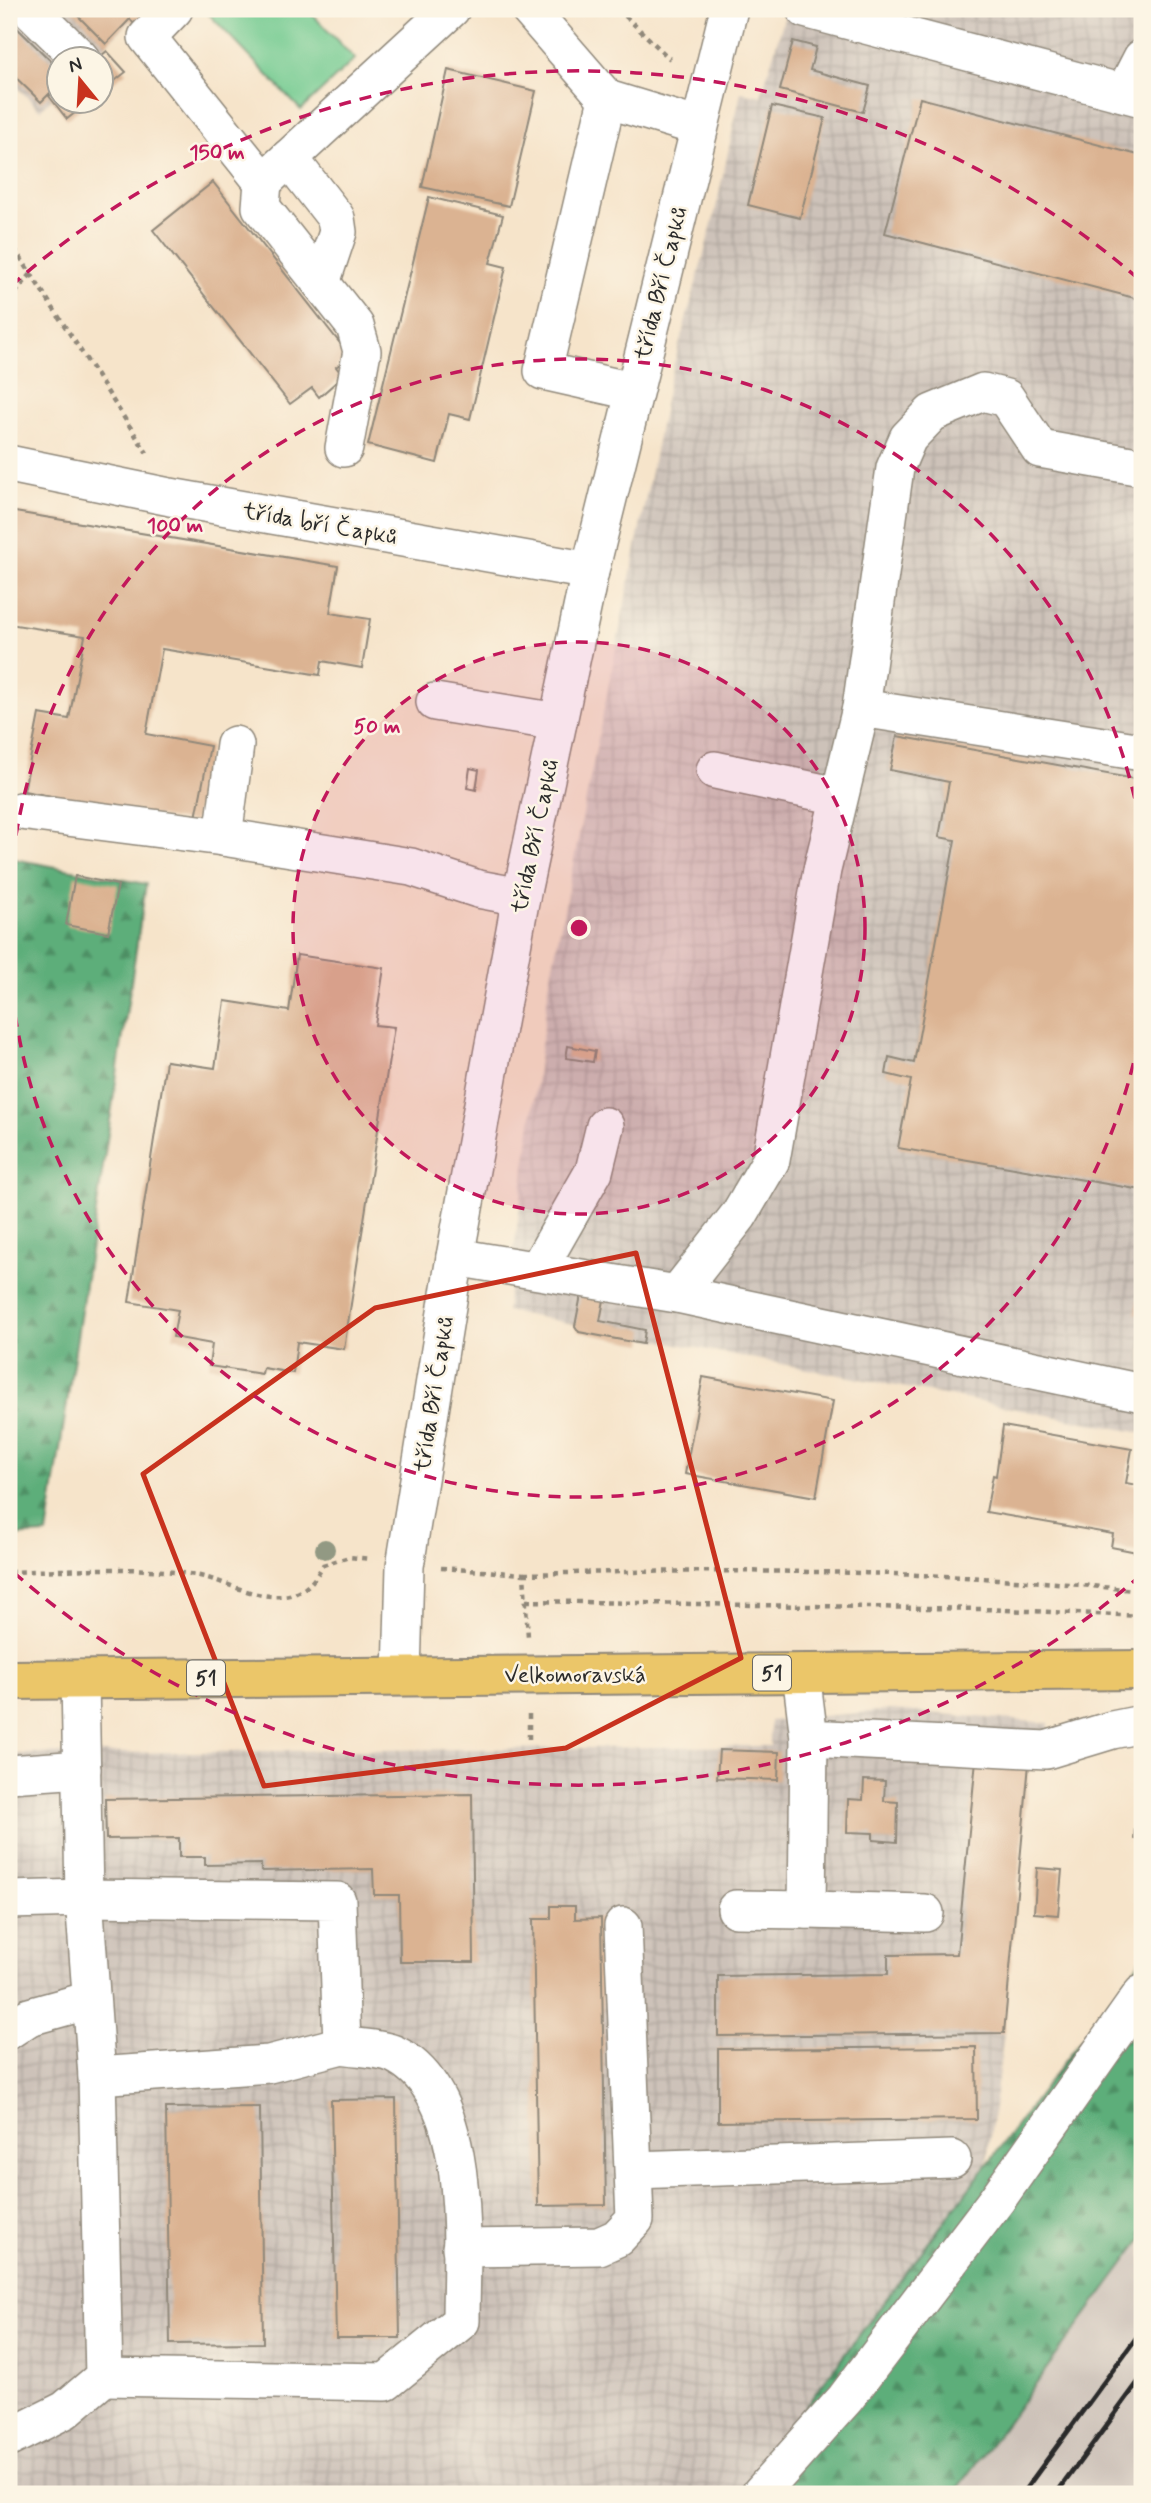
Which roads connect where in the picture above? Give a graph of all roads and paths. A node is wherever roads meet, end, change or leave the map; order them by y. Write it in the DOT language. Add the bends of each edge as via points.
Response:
graph roads {
  1 [pos="30,9"];
  2 [pos="174,9"];
  3 [pos="451,9"];
  4 [pos="529,9"];
  5 [pos="618,9"];
  6 [pos="805,9"];
  7 [pos="721,11"];
  8 [pos="897,20"];
  9 [pos="68,46"];
  10 [pos="1142,58"];
  11 [pos="670,59"];
  12 [pos="1133,95"];
  13 [pos="607,99"];
  14 [pos="699,127"];
  15 [pos="276,170"];
  16 [pos="9,240"];
  17 [pos="31,274"];
  18 [pos="321,283"];
  19 [pos="9,301"];
  20 [pos="632,391"];
  21 [pos="344,448"];
  22 [pos="9,464"];
  23 [pos="1142,467"];
  24 [pos="170,497"];
  25 [pos="590,571"];
  26 [pos="435,702"];
  27 [pos="861,708"];
  28 [pos="558,722"];
  29 [pos="235,745"];
  30 [pos="1142,752"];
  31 [pos="715,770"];
  32 [pos="838,796"];
  33 [pos="20,811"];
  34 [pos="223,837"];
  35 [pos="521,897"];
  36 [pos="605,1126"];
  37 [pos="455,1257"];
  38 [pos="538,1269"];
  39 [pos="677,1294"];
  40 [pos="1142,1393"];
  41 [pos="405,1566"];
  42 [pos="9,1572"];
  43 [pos="524,1574"];
  44 [pos="1142,1591"];
  45 [pos="1142,1616"];
  46 [pos="1142,1670"];
  47 [pos="801,1673"];
  48 [pos="402,1675"];
  49 [pos="80,1679"];
  50 [pos="9,1680"];
  51 [pos="1142,1724"];
  52 [pos="809,1738"];
  53 [pos="82,1769"];
  54 [pos="9,1774"];
  55 [pos="84,1898"];
  56 [pos="9,1900"];
  57 [pos="736,1909"];
  58 [pos="807,1910"];
  59 [pos="925,1913"];
  60 [pos="623,1926"];
  61 [pos="1142,1994"];
  62 [pos="90,2000"];
  63 [pos="9,2029"];
  64 [pos="342,2045"];
  65 [pos="96,2076"];
  66 [pos="952,2159"];
  67 [pos="634,2170"];
  68 [pos="461,2248"];
  69 [pos="104,2377"];
  70 [pos="9,2438"];
  71 [pos="760,2494"];
  1 -- 9 [label="street"];
  2 -- 15 [label="street" via="147,37"];
  3 -- 15 [label="street"];
  4 -- 13 [label="street"];
  5 -- 11 [label="path"];
  6 -- 8 [label="street"];
  7 -- 14 [label="street, třída Bří Čapků"];
  8 -- 12 [label="street"];
  10 -- 12 [label="street"];
  13 -- 14 [label="street"];
  13 -- 20 [label="street" via="543,371"];
  14 -- 20 [label="street, třída Bří Čapků"];
  15 -- 18 [label="street" via="261,207"];
  15 -- 18 [label="street" via="336,218 338,232"];
  16 -- 17 [label="path"];
  17 -- 19 [label="path"];
  17 -- 24 [label="path" via="144,446"];
  18 -- 21 [label="street" via="355,326 362,351"];
  20 -- 25 [label="street, třída Bří Čapků"];
  22 -- 24 [label="street, třída bří Čapků"];
  23 -- 27 [label="street" via="1040,449 1006,398 983,392 932,413 908,438 895,468"];
  24 -- 25 [label="street, třída bří Čapků"];
  25 -- 28 [label="street, třída Bří Čapků"];
  26 -- 28 [label="street"];
  27 -- 30 [label="street"];
  27 -- 32 [label="street"];
  28 -- 35 [label="street, třída Bří Čapků"];
  29 -- 34 [label="street"];
  31 -- 32 [label="street"];
  32 -- 39 [label="street" via="771,1160 732,1224"];
  33 -- 34 [label="street"];
  34 -- 35 [label="street" via="411,867 478,889"];
  35 -- 37 [label="street, třída Bří Čapků"];
  36 -- 38 [label="street" via="594,1171"];
  37 -- 38 [label="street"];
  37 -- 41 [label="street, třída Bří Čapků"];
  38 -- 39 [label="street"];
  39 -- 40 [label="street"];
  41 -- 42 [label="path" via="349,1557 323,1565 313,1583 282,1596 263,1595 196,1575 82,1569"];
  41 -- 43 [label="path"];
  41 -- 48 [label="street, třída Bří Čapků"];
  43 -- 44 [label="path" via="724,1570 1049,1581"];
  43 -- 45 [label="path" via="526,1601"];
  46 -- 47 [label="main road, Velkomoravská / 51"];
  47 -- 48 [label="main road, Velkomoravská / 51"];
  47 -- 52 [label="street"];
  48 -- 49 [label="main road, Velkomoravská / 51"];
  49 -- 50 [label="main road, Velkomoravská / 51"];
  49 -- 53 [label="street"];
  51 -- 52 [label="street" via="1046,1750"];
  52 -- 58 [label="street"];
  53 -- 54 [label="street"];
  53 -- 55 [label="street"];
  55 -- 56 [label="street"];
  55 -- 62 [label="street"];
  55 -- 64 [label="street" via="337,1900"];
  57 -- 58 [label="street"];
  58 -- 59 [label="street"];
  60 -- 67 [label="street"];
  61 -- 71 [label="street" via="998,2198 853,2389"];
  62 -- 63 [label="street" via="29,2017"];
  62 -- 65 [label="street"];
  64 -- 65 [label="street" via="269,2064"];
  64 -- 68 [label="street" via="393,2053 412,2067 447,2116 456,2148"];
  65 -- 69 [label="street"];
  66 -- 67 [label="street"];
  67 -- 68 [label="street" via="635,2219 617,2238 599,2246"];
  68 -- 69 [label="street" via="461,2320 386,2382"];
  69 -- 70 [label="street" via="65,2410"];
}
